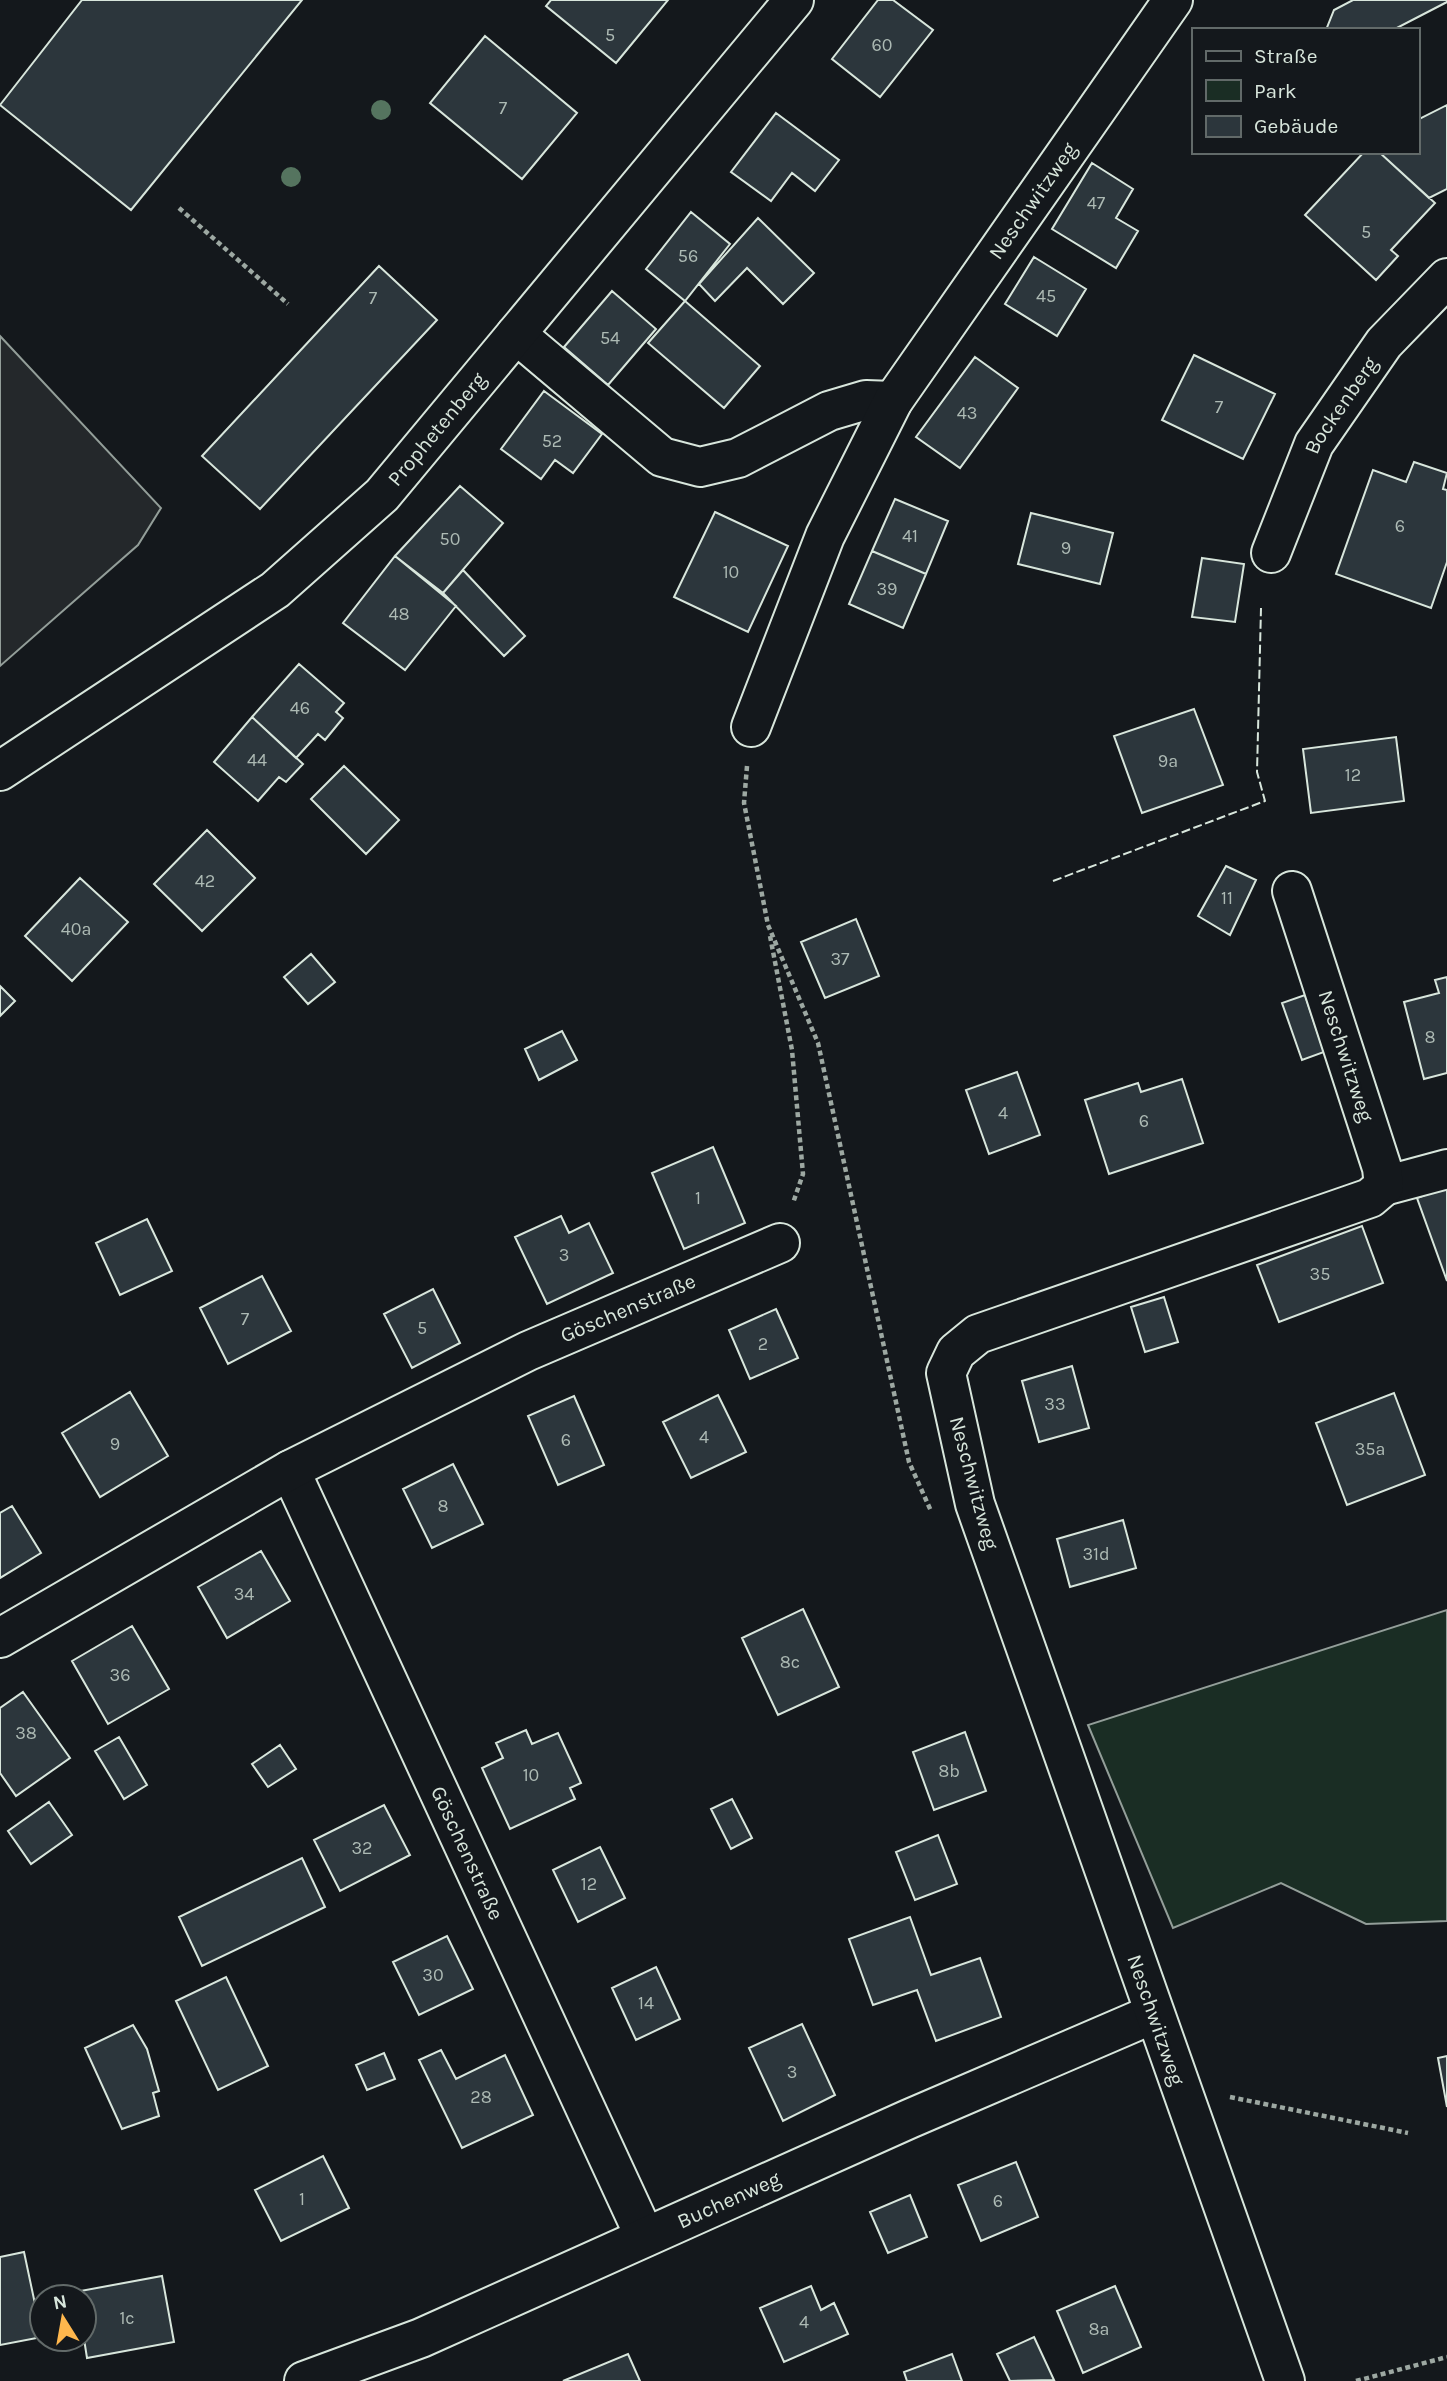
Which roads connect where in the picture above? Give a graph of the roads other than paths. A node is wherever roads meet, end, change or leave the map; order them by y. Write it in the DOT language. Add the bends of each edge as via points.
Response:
graph roads {
  1 [pos="794,0"];
  2 [pos="1173,0"];
  3 [pos="1447,278"];
  4 [pos="516,334"];
  5 [pos="892,401"];
  6 [pos="1271,553"];
  7 [pos="751,727"];
  8 [pos="0,771"];
  9 [pos="1292,891"];
  10 [pos="1447,1169"];
  11 [pos="1384,1186"];
  12 [pos="779,1243"];
  13 [pos="290,1470"];
  14 [pos="0,1638"];
  15 [pos="1153,2014"];
  16 [pos="645,2237"];
  17 [pos="304,2381"];
  18 [pos="1286,2381"];
  1 -- 4 [label="street, Prophetenberg"];
  2 -- 5 [label="street, Neschwitzweg"];
  3 -- 6 [label="street, Bockenberg" via="1384,343 1314,444"];
  4 -- 5 [label="street" via="662,457 700,467 738,458 829,411 866,400"];
  4 -- 8 [label="street, Prophetenberg" via="382,495 275,590"];
  5 -- 7 [label="street, Neschwitzweg" via="825,536"];
  9 -- 11 [label="street, Neschwitzweg"];
  10 -- 11 [label="street"];
  11 -- 15 [label="street, Neschwitzweg" via="1370,1198 978,1334 956,1352 946,1373 975,1504"];
  12 -- 13 [label="street, Göschenstraße" via="528,1350"];
  13 -- 14 [label="street, Göschenstraße"];
  13 -- 16 [label="street, Göschenstraße"];
  15 -- 16 [label="street, Buchenweg"];
  15 -- 18 [label="street, Neschwitzweg"];
  16 -- 17 [label="street, Buchenweg" via="421,2338"];
}
